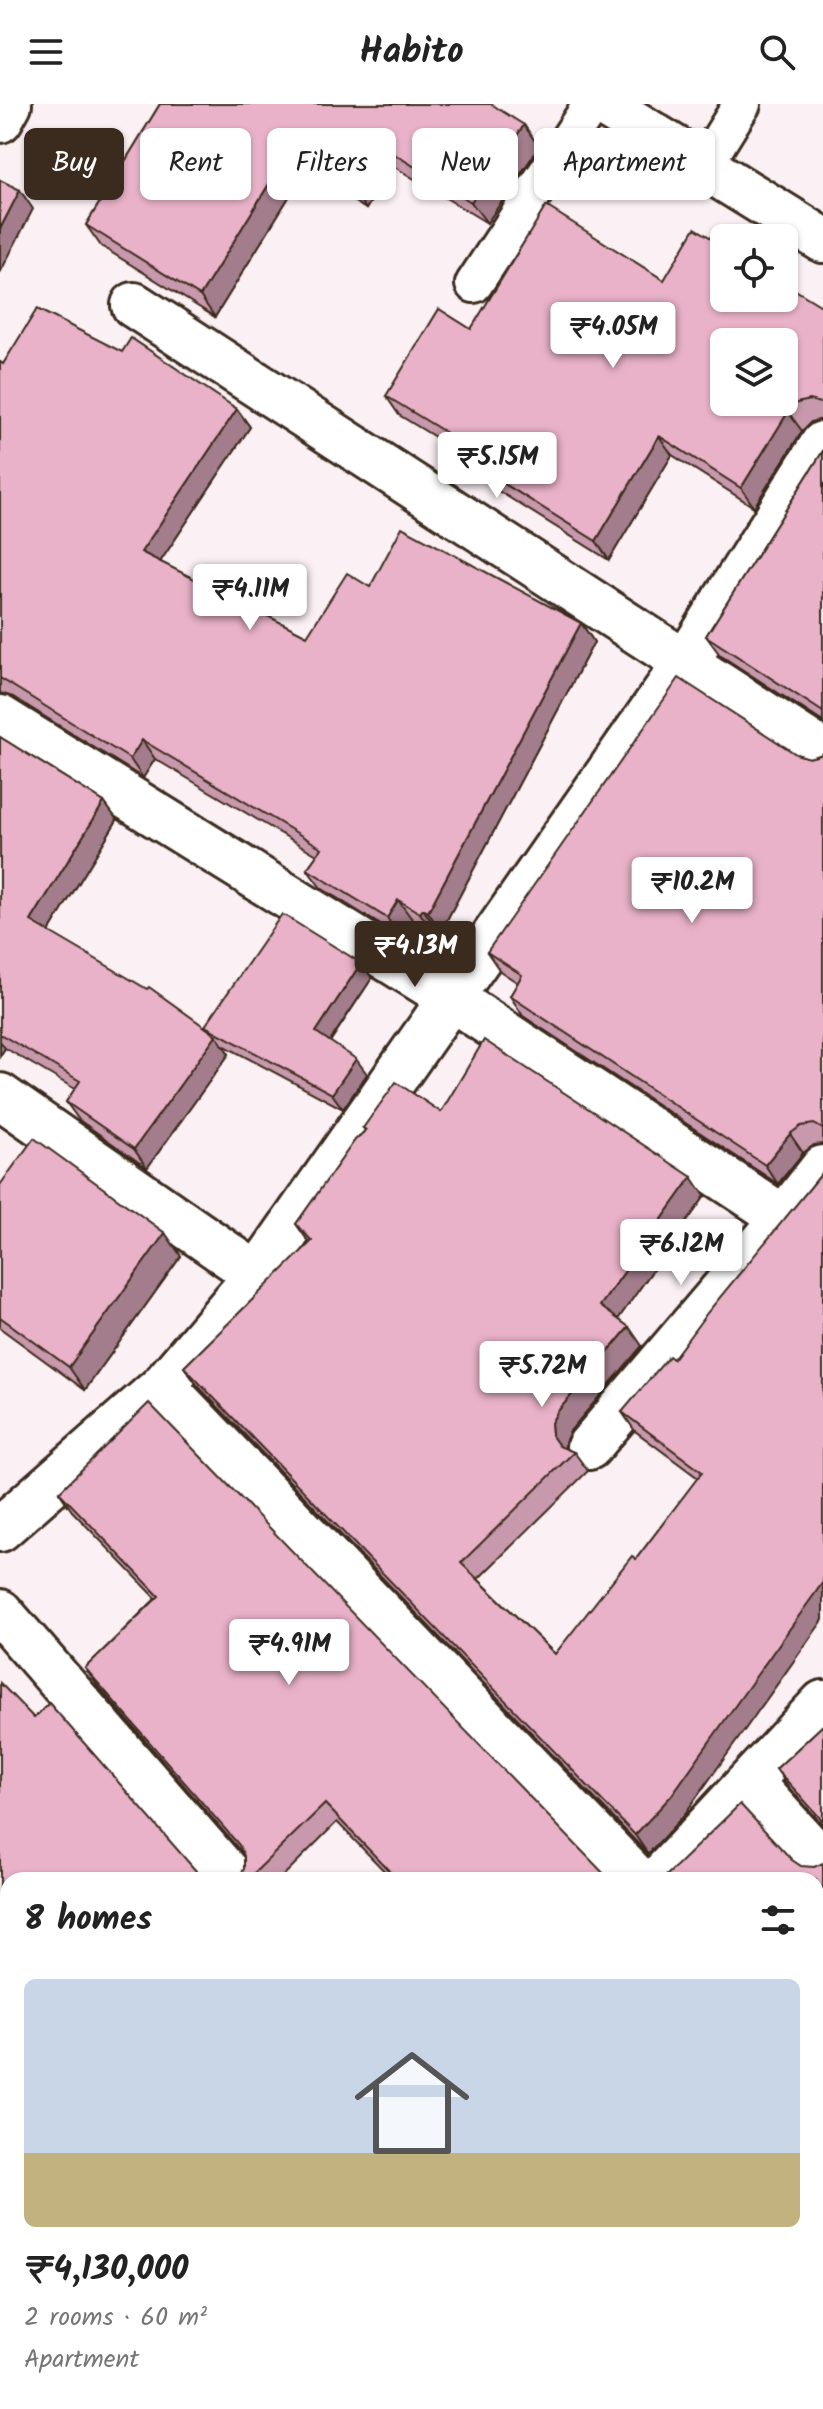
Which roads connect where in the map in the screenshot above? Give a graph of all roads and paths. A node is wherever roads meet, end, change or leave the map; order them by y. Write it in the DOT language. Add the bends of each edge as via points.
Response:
graph roads {
  1 [pos="9,104"];
  2 [pos="592,104"];
  3 [pos="603,104"];
  4 [pos="742,104"];
  5 [pos="0,120"];
  6 [pos="641,128"];
  7 [pos="715,148"];
  8 [pos="715,174"];
  9 [pos="823,240"];
  10 [pos="474,284"];
  11 [pos="134,305"];
  12 [pos="823,444"];
  13 [pos="686,662"];
  14 [pos="0,718"];
  15 [pos="823,752"];
  16 [pos="451,998"];
  17 [pos="0,1096"];
  18 [pos="823,1168"];
  19 [pos="784,1218"];
  20 [pos="257,1275"];
  21 [pos="163,1386"];
  22 [pos="589,1447"];
  23 [pos="0,1529"];
  24 [pos="0,1612"];
  25 [pos="823,1703"];
  26 [pos="750,1782"];
  27 [pos="823,1862"];
  28 [pos="226,1872"];
  29 [pos="630,1872"];
  30 [pos="666,1872"];
  1 -- 5 [label="street"];
  2 -- 10 [label="lane"];
  3 -- 6 [label="street"];
  4 -- 7 [label="lane"];
  8 -- 9 [label="street"];
  11 -- 13 [label="street"];
  12 -- 13 [label="street"];
  13 -- 15 [label="street"];
  13 -- 16 [label="street"];
  14 -- 16 [label="street"];
  16 -- 19 [label="street"];
  16 -- 20 [label="street"];
  17 -- 20 [label="street"];
  18 -- 19 [label="street"];
  19 -- 22 [label="street"];
  20 -- 21 [label="street"];
  21 -- 23 [label="street"];
  21 -- 29 [label="street"];
  24 -- 28 [label="street"];
  25 -- 26 [label="street"];
  26 -- 27 [label="street"];
  26 -- 30 [label="street"];
}
